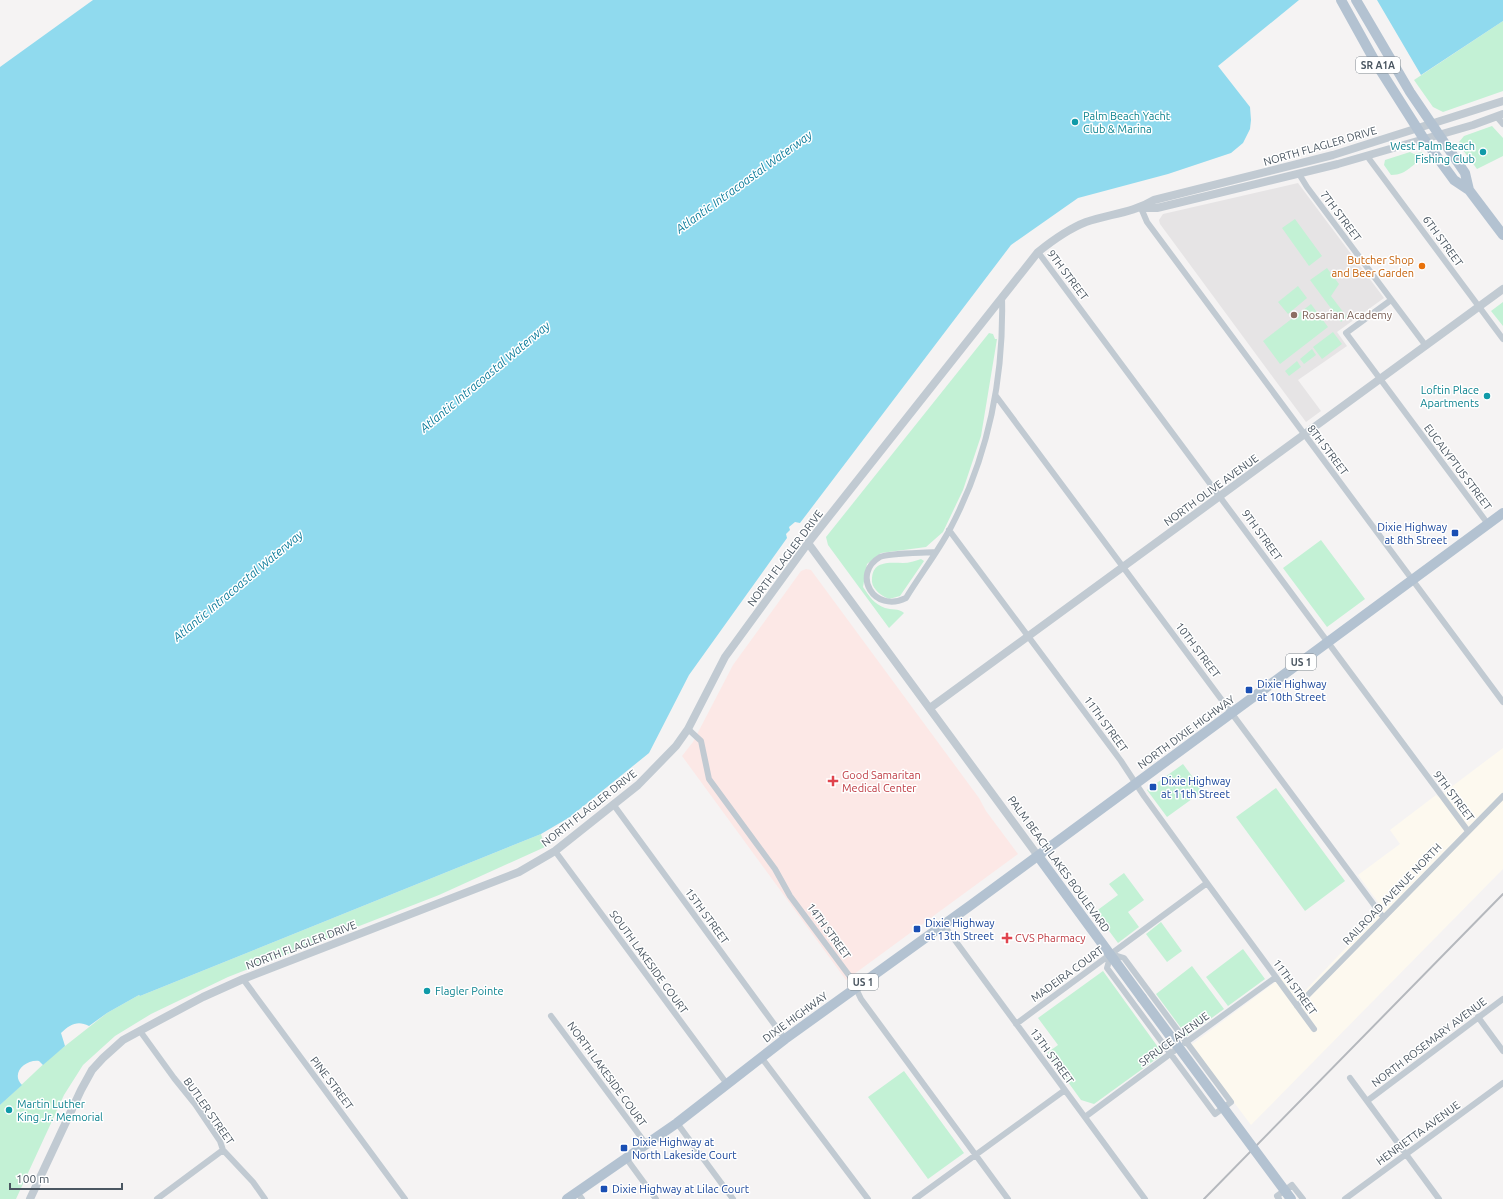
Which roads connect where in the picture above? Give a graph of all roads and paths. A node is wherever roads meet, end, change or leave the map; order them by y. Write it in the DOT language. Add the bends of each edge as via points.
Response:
graph roads {
  1 [pos="1341,0"];
  2 [pos="1356,0"];
  3 [pos="1503,101"];
  4 [pos="1500,116"];
  5 [pos="1503,124"];
  6 [pos="1431,125"];
  7 [pos="1418,129"];
  8 [pos="1438,135"];
  9 [pos="1424,139"];
  10 [pos="1367,156"];
  11 [pos="1299,174"];
  12 [pos="1469,190"];
  13 [pos="1142,208"];
  14 [pos="1503,235"];
  15 [pos="1038,252"];
  16 [pos="1503,289"];
  17 [pos="1002,297"];
  18 [pos="1391,300"];
  19 [pos="1479,307"];
  20 [pos="1503,339"];
  21 [pos="1426,346"];
  22 [pos="1381,379"];
  23 [pos="996,396"];
  24 [pos="1305,435"];
  25 [pos="1221,496"];
  26 [pos="1503,514"];
  27 [pos="1488,524"];
  28 [pos="949,530"];
  29 [pos="808,543"];
  30 [pos="935,552"];
  31 [pos="1123,567"];
  32 [pos="1412,580"];
  33 [pos="1029,636"];
  34 [pos="1327,642"];
  35 [pos="1503,702"];
  36 [pos="930,708"];
  37 [pos="1232,712"];
  38 [pos="688,728"];
  39 [pos="1136,783"];
  40 [pos="1503,796"];
  41 [pos="613,804"];
  42 [pos="1468,831"];
  43 [pos="555,851"];
  44 [pos="1038,856"];
  45 [pos="1207,884"];
  46 [pos="1383,917"];
  47 [pos="943,924"];
  48 [pos="1111,954"];
  49 [pos="1276,977"];
  50 [pos="243,979"];
  51 [pos="856,987"];
  52 [pos="1503,999"];
  53 [pos="1297,1006"];
  54 [pos="551,1016"];
  55 [pos="1478,1017"];
  56 [pos="1016,1024"];
  57 [pos="1314,1029"];
  58 [pos="140,1031"];
  59 [pos="785,1039"];
  60 [pos="1187,1042"];
  61 [pos="1503,1051"];
  62 [pos="1171,1054"];
  63 [pos="761,1057"];
  64 [pos="1350,1078"];
  65 [pos="1503,1083"];
  66 [pos="727,1084"];
  67 [pos="1065,1090"];
  68 [pos="1366,1101"];
  69 [pos="1085,1117"];
  70 [pos="677,1123"];
  71 [pos="646,1144"];
  72 [pos="223,1150"];
  73 [pos="1406,1154"];
  74 [pos="976,1155"];
  75 [pos="626,1158"];
  76 [pos="579,1196"];
  77 [pos="30,1199"];
  78 [pos="157,1199"];
  79 [pos="265,1199"];
  80 [pos="405,1199"];
  81 [pos="567,1199"];
  82 [pos="656,1199"];
  83 [pos="733,1199"];
  84 [pos="868,1199"];
  85 [pos="915,1199"];
  86 [pos="1008,1199"];
  87 [pos="1145,1199"];
  88 [pos="1279,1199"];
  89 [pos="1290,1199"];
  90 [pos="1302,1199"];
  91 [pos="1345,1199"];
  92 [pos="1439,1199"];
  1 -- 7 [label="main road, SR A1A" via="1377,65"];
  2 -- 6 [label="main road, SR A1A"];
  3 -- 6 [label="street, NORTH FLAGLER DRIVE"];
  4 -- 5 [label="street"];
  4 -- 8 [label="street, NORTH FLAGLER DRIVE"];
  6 -- 7 [label="street, NORTH FLAGLER DRIVE"];
  6 -- 8 [label="main road, SR A1A"];
  7 -- 9 [label="main road, SR A1A"];
  7 -- 13 [label="street, NORTH FLAGLER DRIVE" via="1333,155 1154,200"];
  8 -- 9 [label="street, NORTH FLAGLER DRIVE"];
  8 -- 12 [label="main road, SR A1A" via="1465,173"];
  9 -- 10 [label="street, NORTH FLAGLER DRIVE"];
  9 -- 12 [label="main road, SR A1A" via="1454,180"];
  10 -- 11 [label="street, NORTH FLAGLER DRIVE"];
  10 -- 19 [label="street, 6TH STREET"];
  11 -- 13 [label="street, NORTH FLAGLER DRIVE" via="1157,208"];
  11 -- 18 [label="street, 7TH STREET"];
  12 -- 14 [label="main road, SR A1A"];
  13 -- 15 [label="street, NORTH FLAGLER DRIVE" via="1080,225 1062,234"];
  13 -- 24 [label="street, 8TH STREET" via="1147,222"];
  15 -- 17 [label="street, NORTH FLAGLER DRIVE"];
  15 -- 25 [label="street, 9TH STREET"];
  16 -- 19 [label="street, NORTH OLIVE AVENUE"];
  17 -- 23 [label="street" via="1002,347"];
  17 -- 29 [label="street, NORTH FLAGLER DRIVE"];
  18 -- 21 [label="street, 7TH STREET"];
  18 -- 22 [label="street, EUCALYPTUS STREET" via="1346,333"];
  19 -- 20 [label="street, 6TH STREET"];
  19 -- 21 [label="street, NORTH OLIVE AVENUE"];
  21 -- 22 [label="street, NORTH OLIVE AVENUE"];
  22 -- 24 [label="street, NORTH OLIVE AVENUE"];
  22 -- 27 [label="street, EUCALYPTUS STREET"];
  23 -- 28 [label="street" via="976,470"];
  23 -- 31 [label="street, 10TH STREET"];
  24 -- 25 [label="street, NORTH OLIVE AVENUE"];
  24 -- 32 [label="street, 8TH STREET"];
  25 -- 31 [label="street, NORTH OLIVE AVENUE"];
  25 -- 34 [label="street, 9TH STREET"];
  26 -- 27 [label="main road, NORTH DIXIE HIGHWAY / US 1"];
  27 -- 32 [label="main road, NORTH DIXIE HIGHWAY / US 1"];
  28 -- 30 [label="street"];
  28 -- 33 [label="street, 11TH STREET"];
  29 -- 36 [label="street, PALM BEACH LAKES BOULEVARD"];
  29 -- 38 [label="street, NORTH FLAGLER DRIVE" via="725,657"];
  30 -- 30 [label="street" via="881,556 873,563 868,573 870,590 877,598 886,602 906,598"];
  31 -- 33 [label="street, NORTH OLIVE AVENUE"];
  31 -- 37 [label="street, 10TH STREET"];
  32 -- 34 [label="main road, NORTH DIXIE HIGHWAY / US 1"];
  32 -- 35 [label="street, 8TH STREET"];
  33 -- 36 [label="street, NORTH OLIVE AVENUE"];
  33 -- 39 [label="street, 11TH STREET"];
  34 -- 37 [label="main road, NORTH DIXIE HIGHWAY / US 1"];
  34 -- 42 [label="street, 9TH STREET"];
  36 -- 44 [label="street, PALM BEACH LAKES BOULEVARD"];
  37 -- 39 [label="main road, NORTH DIXIE HIGHWAY / US 1"];
  37 -- 46 [label="street, 10TH STREET"];
  38 -- 41 [label="street, NORTH FLAGLER DRIVE" via="657,767"];
  38 -- 51 [label="street, 14TH STREET" via="702,741 709,779"];
  39 -- 44 [label="main road, NORTH DIXIE HIGHWAY / US 1"];
  39 -- 45 [label="street, 11TH STREET"];
  40 -- 42 [label="street, RAILROAD AVENUE NORTH"];
  41 -- 43 [label="street, NORTH FLAGLER DRIVE"];
  41 -- 59 [label="street, 15TH STREET"];
  42 -- 46 [label="street, RAILROAD AVENUE NORTH"];
  43 -- 50 [label="street, NORTH FLAGLER DRIVE" via="519,872"];
  43 -- 66 [label="street, SOUTH LAKESIDE COURT"];
  44 -- 47 [label="main road, DIXIE HIGHWAY / US 1"];
  44 -- 48 [label="main road, PALM BEACH LAKES BOULEVARD"];
  45 -- 48 [label="street, MADEIRA COURT"];
  45 -- 49 [label="street, 11TH STREET"];
  46 -- 53 [label="street, RAILROAD AVENUE NORTH"];
  47 -- 51 [label="main road, DIXIE HIGHWAY / US 1"];
  47 -- 56 [label="street, 13TH STREET"];
  48 -- 56 [label="street, MADEIRA COURT"];
  48 -- 60 [label="street" via="1124,958"];
  48 -- 62 [label="street" via="1107,968"];
  48 -- 89 [label="main road, PALM BEACH LAKES BOULEVARD, bridge"];
  49 -- 53 [label="street, 11TH STREET"];
  49 -- 60 [label="street, SPRUCE AVENUE"];
  50 -- 58 [label="street, NORTH FLAGLER DRIVE"];
  50 -- 80 [label="street, PINE STREET"];
  51 -- 59 [label="main road, DIXIE HIGHWAY / US 1"];
  51 -- 74 [label="street, 14TH STREET" via="861,999"];
  52 -- 55 [label="street, NORTH ROSEMARY AVENUE"];
  53 -- 57 [label="street, 11TH STREET"];
  54 -- 71 [label="street, NORTH LAKESIDE COURT"];
  55 -- 61 [label="street"];
  55 -- 68 [label="street, NORTH ROSEMARY AVENUE"];
  56 -- 67 [label="street, 13TH STREET"];
  58 -- 72 [label="street, BUTLER STREET" via="195,1104 220,1141"];
  58 -- 77 [label="street, NORTH FLAGLER DRIVE" via="111,1050 92,1070"];
  59 -- 63 [label="main road, DIXIE HIGHWAY / US 1"];
  60 -- 62 [label="street, SPRUCE AVENUE"];
  60 -- 62 [label="street" via="1231,1102 1215,1114"];
  62 -- 69 [label="street, SPRUCE AVENUE"];
  63 -- 66 [label="main road, DIXIE HIGHWAY / US 1"];
  63 -- 84 [label="street"];
  64 -- 68 [label="street"];
  65 -- 73 [label="street, HENRIETTA AVENUE"];
  66 -- 70 [label="main road, DIXIE HIGHWAY / US 1"];
  67 -- 69 [label="street, 13TH STREET"];
  67 -- 74 [label="street"];
  68 -- 73 [label="street"];
  69 -- 87 [label="street, 13TH STREET"];
  70 -- 71 [label="main road, DIXIE HIGHWAY / US 1"];
  70 -- 83 [label="street"];
  71 -- 75 [label="main road, DIXIE HIGHWAY / US 1"];
  72 -- 78 [label="street"];
  72 -- 79 [label="street, BUTLER STREET"];
  73 -- 91 [label="street, HENRIETTA AVENUE"];
  73 -- 92 [label="street"];
  74 -- 85 [label="street"];
  74 -- 86 [label="street, 14TH STREET"];
  75 -- 76 [label="main road, DIXIE HIGHWAY / US 1"];
  75 -- 82 [label="street"];
  76 -- 81 [label="main road, DIXIE HIGHWAY / US 1"];
  88 -- 90 [label="street" via="1277,1196 1292,1185"];
}
